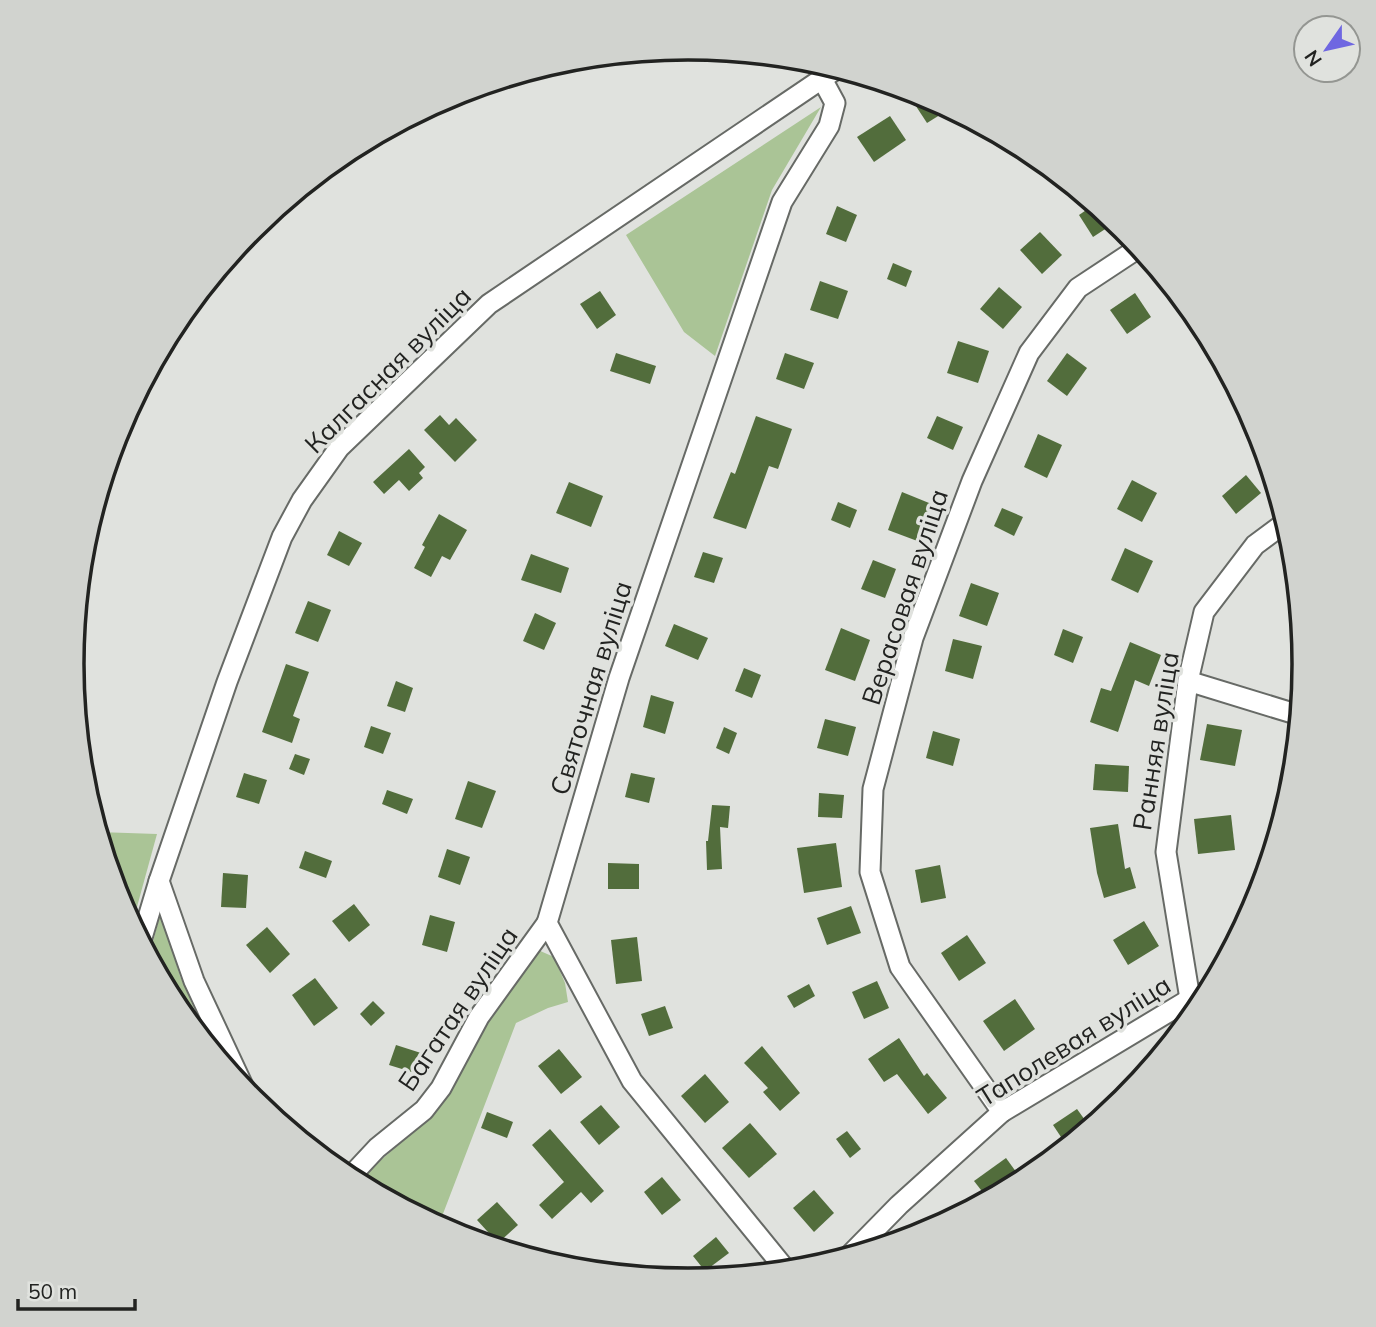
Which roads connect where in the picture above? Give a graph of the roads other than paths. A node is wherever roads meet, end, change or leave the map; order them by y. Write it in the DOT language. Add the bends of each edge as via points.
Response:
graph roads {
  1 [pos="827,76"];
  2 [pos="830,77"];
  3 [pos="1131,253"];
  4 [pos="1276,529"];
  5 [pos="1188,681"];
  6 [pos="1290,712"];
  7 [pos="159,881"];
  8 [pos="547,923"];
  9 [pos="145,928"];
  10 [pos="1197,988"];
  11 [pos="1188,1001"];
  12 [pos="229,1056"];
  13 [pos="1002,1112"];
  14 [pos="357,1169"];
  15 [pos="864,1241"];
  16 [pos="778,1260"];
  1 -- 7 [label="street, Калгасная вуліца" via="489,304 339,447 282,537"];
  2 -- 8 [label="street, Святочная вуліца" via="835,103 829,126 782,202 619,678"];
  3 -- 13 [label="street, Верасовая вуліца" via="1078,288 1029,353 972,481 913,638 873,789 870,872 900,968"];
  4 -- 5 [label="street, Ранняя вуліца" via="1255,545 1205,612"];
  5 -- 6 [label="street"];
  5 -- 10 [label="street, Ранняя вуліца" via="1166,852"];
  7 -- 9 [label="street, Калгасная вуліца"];
  7 -- 12 [label="street" via="194,981"];
  8 -- 14 [label="street, Багатая вуліца" via="479,1017 441,1088 424,1110"];
  8 -- 16 [label="street" via="632,1081"];
  11 -- 13 [label="street, Таполевая вуліца"];
  13 -- 15 [label="street, Таполевая вуліца"];
}
